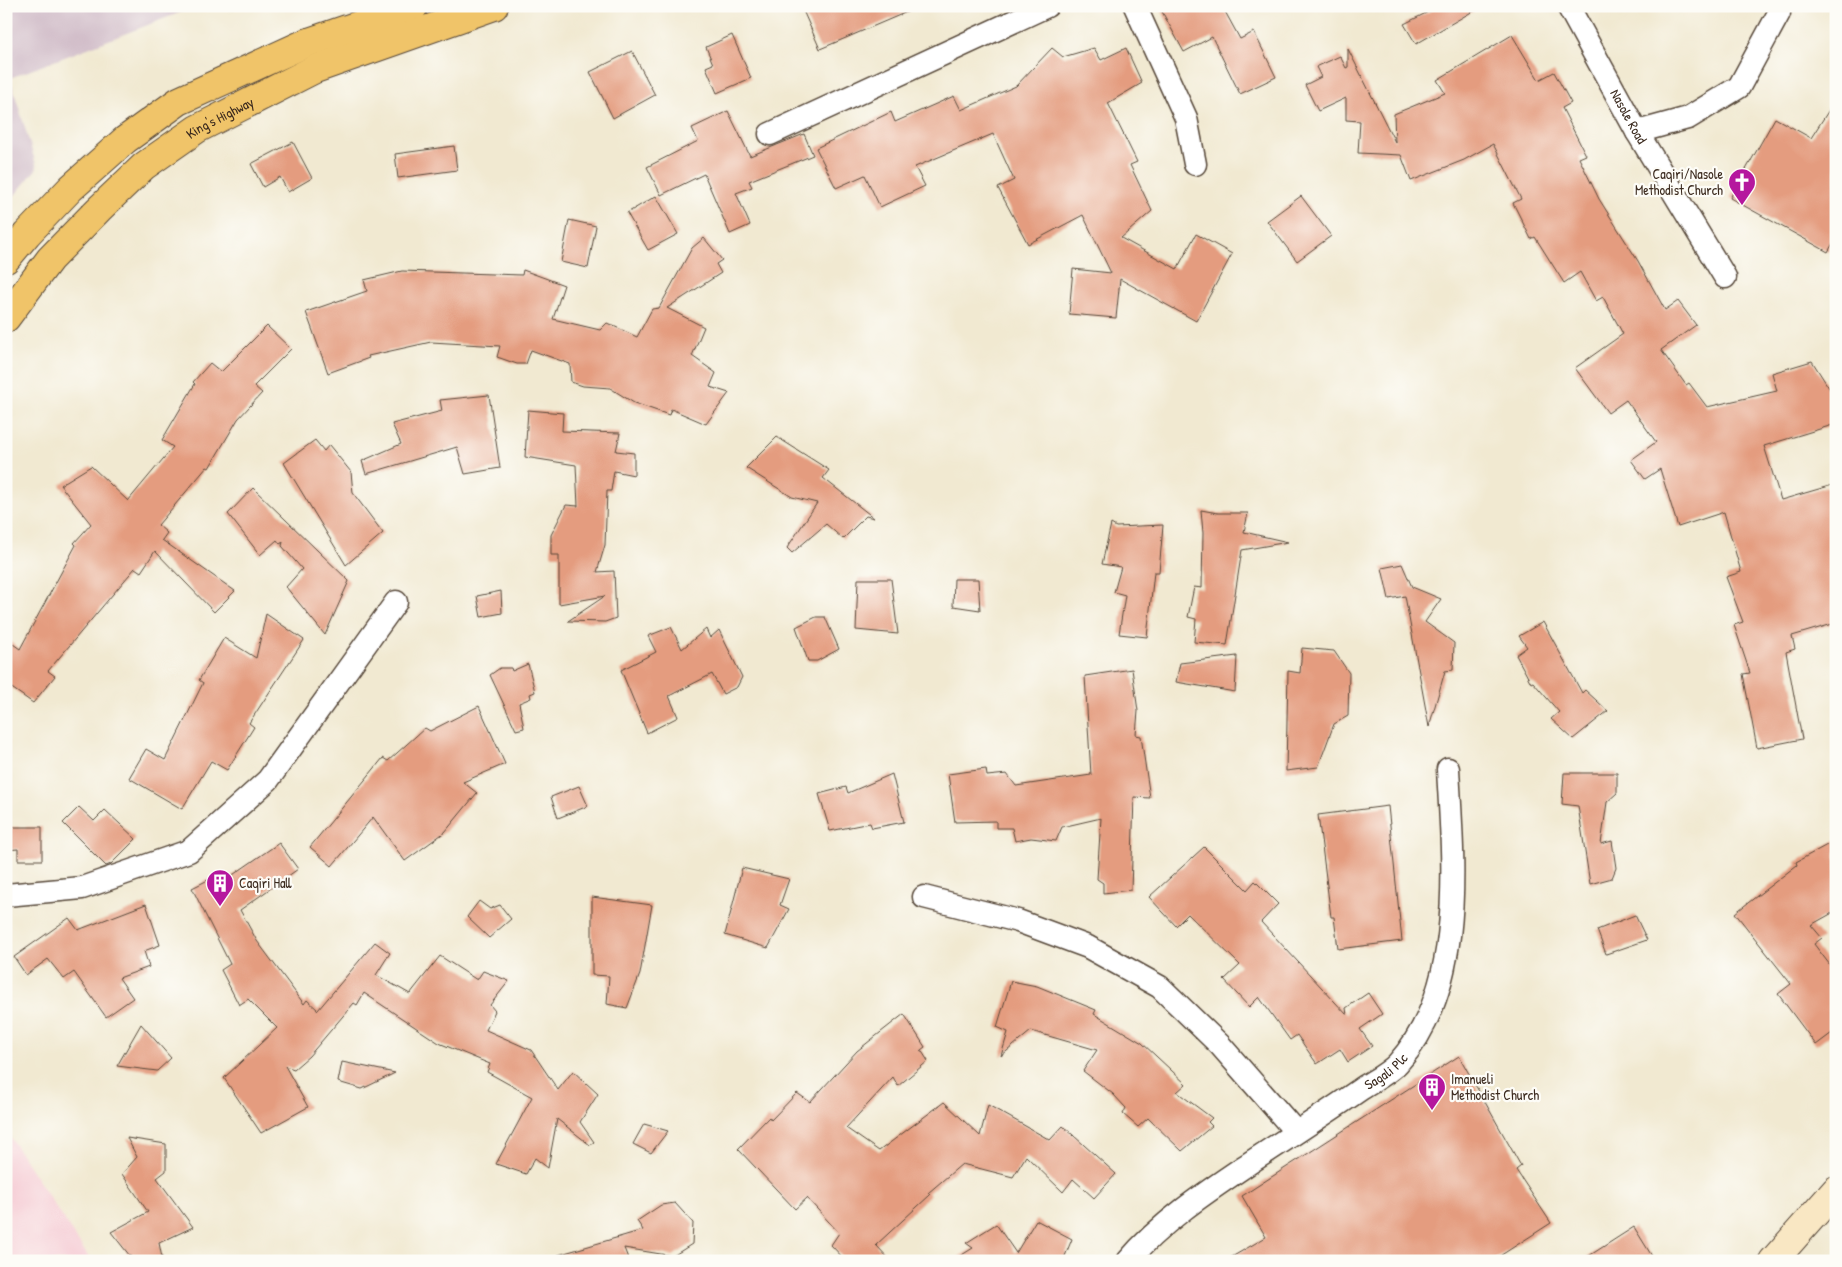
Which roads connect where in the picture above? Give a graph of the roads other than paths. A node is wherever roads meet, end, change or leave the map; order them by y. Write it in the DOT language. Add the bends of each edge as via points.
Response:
graph roads {
  1 [pos="414,6"];
  2 [pos="494,6"];
  3 [pos="1047,6"];
  4 [pos="1136,6"];
  5 [pos="1568,6"];
  6 [pos="1779,14"];
  7 [pos="1637,132"];
  8 [pos="770,134"];
  9 [pos="1195,164"];
  10 [pos="6,259"];
  11 [pos="1725,276"];
  12 [pos="6,318"];
  13 [pos="396,602"];
  14 [pos="1448,769"];
  15 [pos="6,895"];
  16 [pos="924,897"];
  17 [pos="1296,1132"];
  18 [pos="1836,1190"];
  19 [pos="1128,1261"];
  20 [pos="1773,1261"];
  1 -- 10 [label="highway" via="306,43 179,101 125,140 72,188"];
  2 -- 12 [label="highway, King's Highway" via="315,69 197,129 144,166 99,209 50,259"];
  3 -- 8 [label="street"];
  4 -- 9 [label="street" via="1186,118"];
  5 -- 7 [label="street, Nasole Road"];
  6 -- 7 [label="street" via="1740,87 1688,118"];
  7 -- 11 [label="street, Nasole Road"];
  13 -- 15 [label="street" via="268,780 189,850 82,888"];
  14 -- 17 [label="street, Sagali Plc" via="1452,857 1450,924 1440,990 1420,1031 1398,1064"];
  16 -- 17 [label="street" via="1018,921 1088,947 1160,987 1220,1044"];
  17 -- 19 [label="street, Sagali Plc" via="1212,1188 1143,1243"];
  18 -- 20 [label="street"];
}
